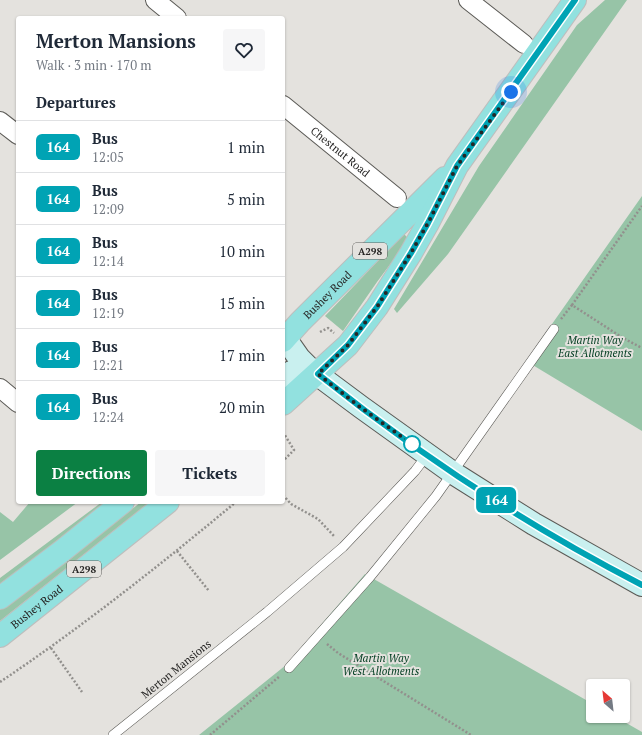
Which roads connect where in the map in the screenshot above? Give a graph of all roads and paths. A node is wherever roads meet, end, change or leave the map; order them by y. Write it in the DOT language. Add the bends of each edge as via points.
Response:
graph roads {
  1 [pos="155,0"];
  2 [pos="468,0"];
  3 [pos="575,0"];
  4 [pos="175,16"];
  5 [pos="524,44"];
  6 [pos="285,107"];
  7 [pos="0,121"];
  8 [pos="16,134"];
  9 [pos="457,166"];
  10 [pos="397,198"];
  11 [pos="642,206"];
  12 [pos="572,305"];
  13 [pos="554,329"];
  14 [pos="316,334"];
  15 [pos="338,336"];
  16 [pos="285,338"];
  17 [pos="285,340"];
  18 [pos="642,348"];
  19 [pos="314,372"];
  20 [pos="285,376"];
  21 [pos="0,388"];
  22 [pos="16,401"];
  23 [pos="285,402"];
  24 [pos="285,435"];
  25 [pos="427,456"];
  26 [pos="285,459"];
  27 [pos="453,473"];
  28 [pos="285,497"];
  29 [pos="121,504"];
  30 [pos="165,504"];
  31 [pos="234,504"];
  32 [pos="344,547"];
  33 [pos="177,551"];
  34 [pos="642,585"];
  35 [pos="209,591"];
  36 [pos="0,598"];
  37 [pos="318,635"];
  38 [pos="0,636"];
  39 [pos="51,648"];
  40 [pos="289,668"];
  41 [pos="0,682"];
  42 [pos="82,692"];
  43 [pos="113,735"];
  44 [pos="210,735"];
  45 [pos="471,735"];
  1 -- 4 [label="street"];
  2 -- 5 [label="street"];
  3 -- 9 [label="main road, Bushey Road / A298"];
  6 -- 10 [label="street, Chestnut Road"];
  7 -- 8 [label="street"];
  9 -- 16 [label="main road, Bushey Road / A298"];
  9 -- 19 [label="main road, Bushey Road / A298" via="411,253 377,307 348,345"];
  11 -- 12 [label="path"];
  12 -- 13 [label="path"];
  12 -- 18 [label="path"];
  13 -- 27 [label="lane"];
  14 -- 15 [label="path" via="328,328"];
  17 -- 19 [label="main road"];
  19 -- 20 [label="main road" via="291,372"];
  19 -- 23 [label="main road, Bushey Road / A298"];
  19 -- 25 [label="main road"];
  21 -- 22 [label="street"];
  24 -- 26 [label="path" via="294,450"];
  25 -- 27 [label="main road"];
  25 -- 32 [label="lane, Merton Mansions"];
  27 -- 34 [label="main road" via="534,524"];
  27 -- 37 [label="lane" via="374,571"];
  28 -- 32 [label="path" via="291,504 318,519"];
  29 -- 36 [label="main road, A298"];
  30 -- 38 [label="main road, Bushey Road / A298"];
  31 -- 33 [label="path"];
  32 -- 43 [label="lane, Merton Mansions"];
  33 -- 35 [label="path"];
  33 -- 39 [label="path"];
  37 -- 40 [label="lane"];
  37 -- 45 [label="path" via="338,653"];
  39 -- 41 [label="path"];
  39 -- 42 [label="path"];
  40 -- 44 [label="path"];
}
